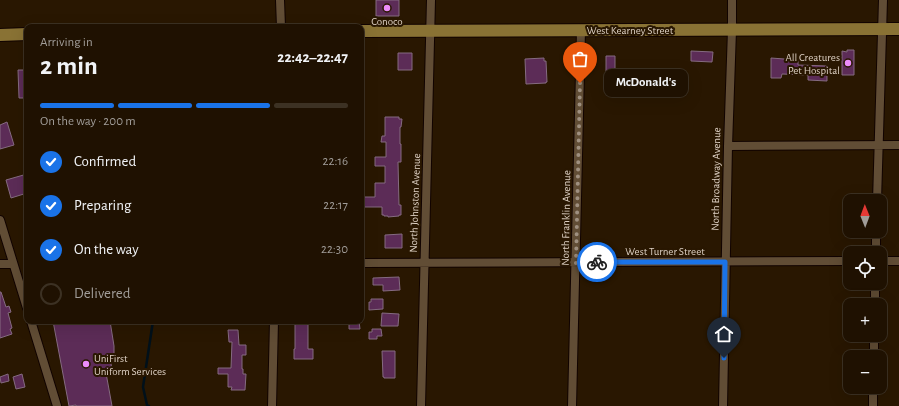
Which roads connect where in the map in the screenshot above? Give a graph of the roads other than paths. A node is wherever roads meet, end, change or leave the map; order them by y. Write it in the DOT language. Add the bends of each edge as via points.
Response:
graph roads {
  1 [pos="280,0"];
  2 [pos="431,0"];
  3 [pos="732,0"];
  4 [pos="883,0"];
  5 [pos="281,24"];
  6 [pos="882,29"];
  7 [pos="899,29"];
  8 [pos="581,30"];
  9 [pos="732,30"];
  10 [pos="364,31"];
  11 [pos="431,31"];
  12 [pos="24,34"];
  13 [pos="0,35"];
  14 [pos="879,145"];
  15 [pos="899,145"];
  16 [pos="728,146"];
  17 [pos="877,194"];
  18 [pos="0,220"];
  19 [pos="843,261"];
  20 [pos="887,261"];
  21 [pos="899,261"];
  22 [pos="725,262"];
  23 [pos="364,263"];
  24 [pos="424,263"];
  25 [pos="576,263"];
  26 [pos="0,264"];
  27 [pos="13,264"];
  28 [pos="24,299"];
  29 [pos="32,324"];
  30 [pos="274,324"];
  31 [pos="873,394"];
  32 [pos="57,406"];
  33 [pos="272,406"];
  34 [pos="421,406"];
  35 [pos="572,406"];
  36 [pos="723,406"];
  37 [pos="872,406"];
  1 -- 5 [label="street"];
  2 -- 11 [label="street, North Johnston Avenue"];
  3 -- 9 [label="street, North Broadway Avenue"];
  4 -- 6 [label="street"];
  6 -- 7 [label="main road, West Kearney Street"];
  6 -- 9 [label="main road, West Kearney Street"];
  6 -- 14 [label="street"];
  8 -- 9 [label="main road, West Kearney Street"];
  8 -- 11 [label="main road, West Kearney Street"];
  8 -- 25 [label="street, North Franklin Avenue"];
  9 -- 16 [label="street, North Broadway Avenue"];
  10 -- 11 [label="main road, West Kearney Street"];
  11 -- 24 [label="street, North Johnston Avenue"];
  12 -- 13 [label="main road"];
  14 -- 15 [label="street"];
  14 -- 16 [label="street"];
  14 -- 17 [label="street"];
  16 -- 22 [label="street, North Broadway Avenue"];
  18 -- 27 [label="street"];
  19 -- 22 [label="street, West Turner Street"];
  20 -- 21 [label="street"];
  22 -- 25 [label="street, West Turner Street"];
  22 -- 36 [label="street, North Broadway Avenue"];
  23 -- 24 [label="street, West Turner Street"];
  24 -- 25 [label="street, West Turner Street"];
  24 -- 34 [label="street, North Johnston Avenue"];
  25 -- 35 [label="street, North Franklin Avenue"];
  26 -- 27 [label="street"];
  27 -- 28 [label="street"];
  29 -- 32 [label="street"];
  30 -- 33 [label="street"];
  31 -- 37 [label="street"];
}
